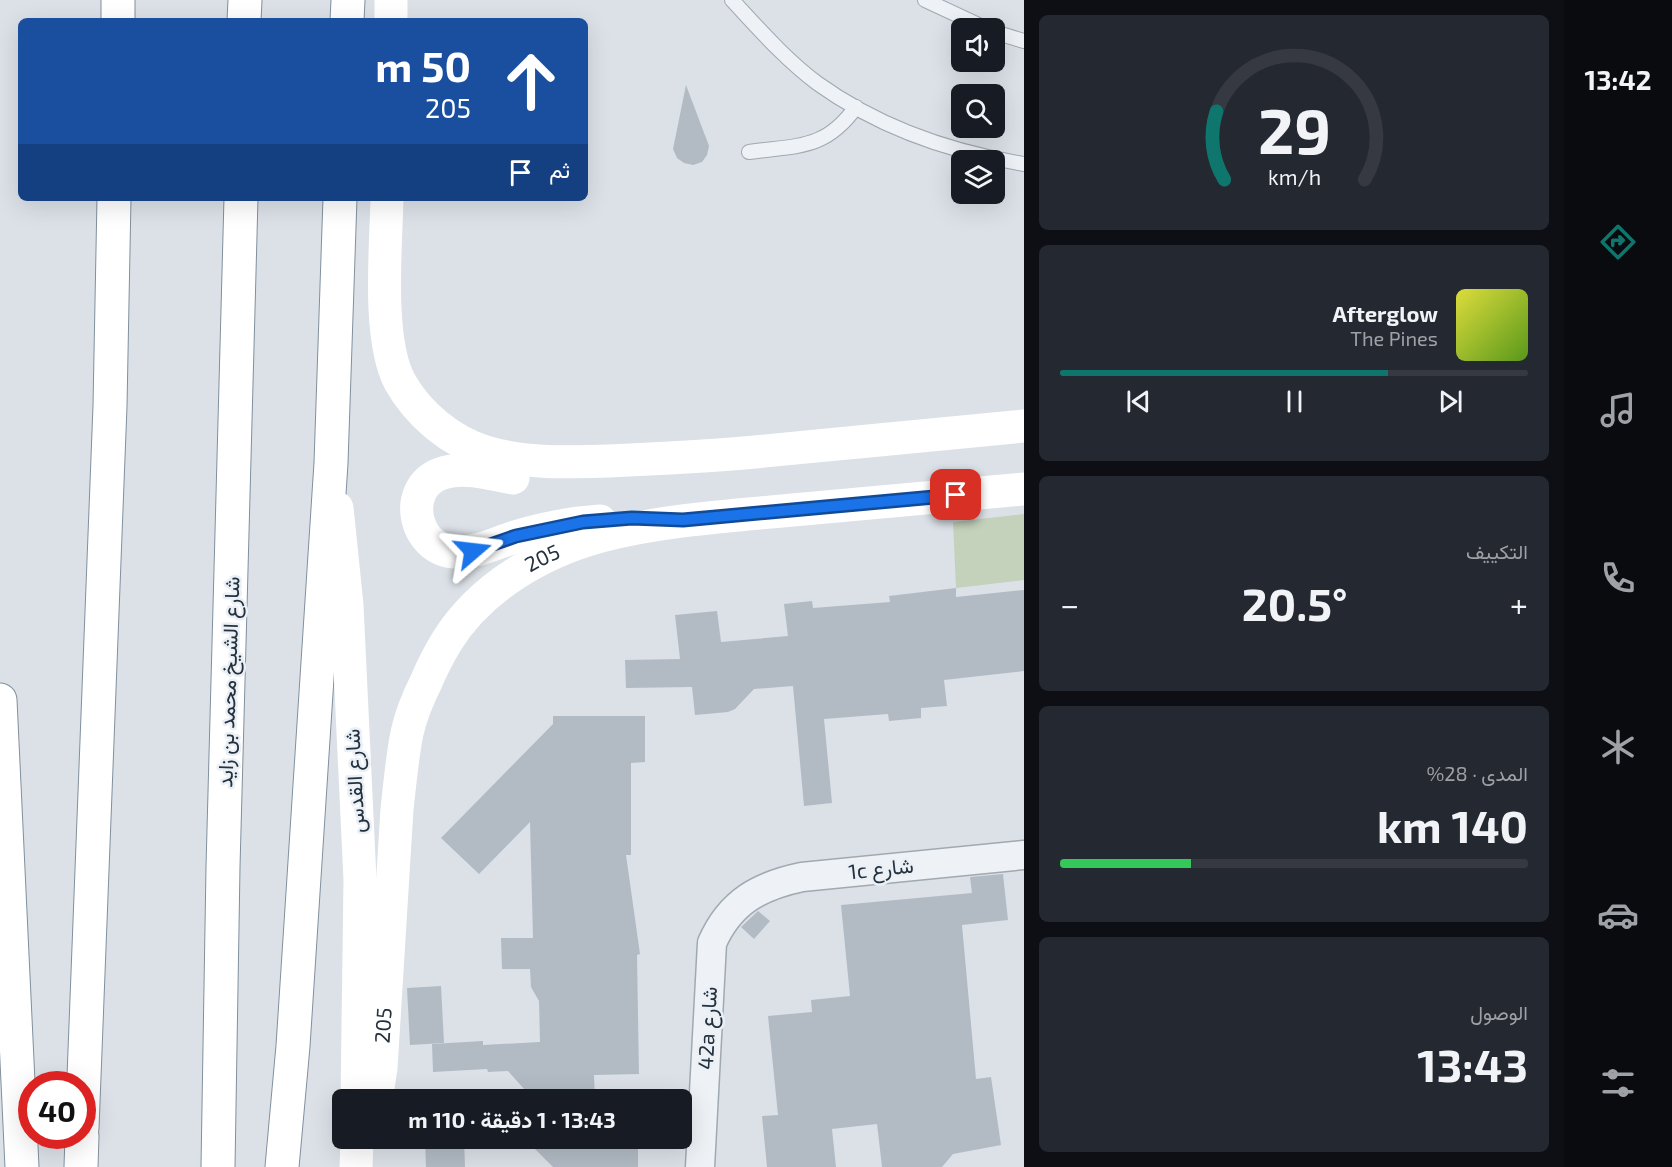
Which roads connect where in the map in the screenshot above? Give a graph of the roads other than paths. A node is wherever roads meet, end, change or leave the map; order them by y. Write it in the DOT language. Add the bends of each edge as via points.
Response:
graph roads {
  1 [pos="118,0"];
  2 [pos="245,0"];
  3 [pos="348,0"];
  4 [pos="391,0"];
  5 [pos="732,0"];
  6 [pos="925,0"];
  7 [pos="118,18"];
  8 [pos="244,18"];
  9 [pos="347,18"];
  10 [pos="391,18"];
  11 [pos="963,18"];
  12 [pos="1005,35"];
  13 [pos="1024,41"];
  14 [pos="856,107"];
  15 [pos="749,152"];
  16 [pos="1024,164"];
  17 [pos="114,201"];
  18 [pos="241,201"];
  19 [pos="340,201"];
  20 [pos="387,201"];
  21 [pos="1024,426"];
  22 [pos="678,459"];
  23 [pos="330,463"];
  24 [pos="1024,489"];
  25 [pos="683,520"];
  26 [pos="0,700"];
  27 [pos="1024,855"];
  28 [pos="744,900"];
  29 [pos="84,1071"];
  30 [pos="357,1089"];
  31 [pos="378,1089"];
  32 [pos="82,1149"];
  33 [pos="22,1167"];
  34 [pos="81,1167"];
  35 [pos="218,1167"];
  36 [pos="282,1167"];
  37 [pos="700,1167"];
  1 -- 7 [label="main road"];
  2 -- 8 [label="main road"];
  3 -- 9 [label="main road"];
  4 -- 10 [label="main road"];
  5 -- 14 [label="lane" via="817,83"];
  6 -- 11 [label="lane"];
  12 -- 13 [label="lane"];
  14 -- 15 [label="lane" via="845,122 824,138"];
  14 -- 16 [label="lane" via="906,133 946,147"];
  17 -- 29 [label="main road" via="110,406"];
  18 -- 35 [label="main road, شارع الشيخ محمد بن زايد"];
  19 -- 23 [label="main road"];
  20 -- 22 [label="main road" via="385,286 393,364 400,381 424,414 461,442 514,460"];
  21 -- 22 [label="main road"];
  22 -- 25 [label="main road" via="554,479 525,480 457,471 440,474 419,495 418,524 425,538 438,548 455,552 473,551 516,536 583,522 632,518"];
  23 -- 30 [label="main road, شارع القدس" via="347,605 359,869"];
  23 -- 36 [label="main road" via="295,1023"];
  24 -- 25 [label="main road, 205"];
  25 -- 31 [label="main road, 205" via="601,536 547,556 492,591 447,640 417,700 401,770"];
  26 -- 33 [label="main road"];
  27 -- 28 [label="street, 1c شارع" via="802,877 781,881"];
  28 -- 37 [label="street, 42a شارع" via="720,925 712,943"];
  32 -- 34 [label="main road"];
}
